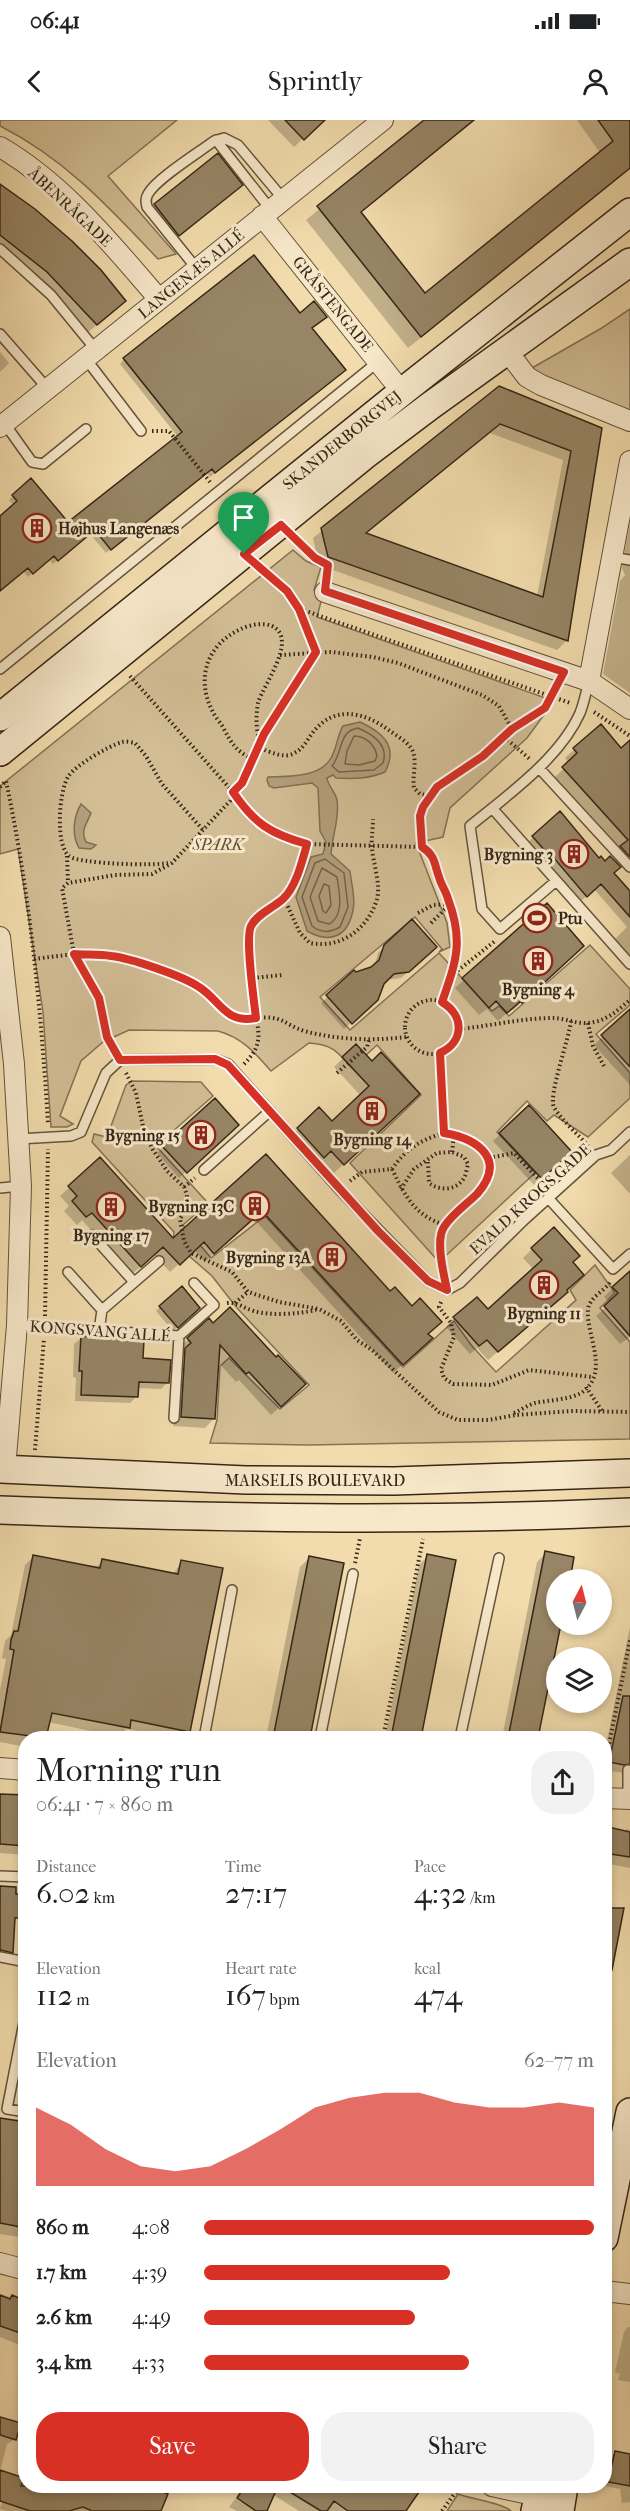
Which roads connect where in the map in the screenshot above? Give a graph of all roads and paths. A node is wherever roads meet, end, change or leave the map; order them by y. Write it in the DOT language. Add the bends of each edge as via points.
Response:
graph roads {
  1 [pos="372,123"];
  2 [pos="216,140"];
  3 [pos="0,147"];
  4 [pos="272,209"];
  5 [pos="630,212"];
  6 [pos="0,249"];
  7 [pos="630,262"];
  8 [pos="196,269"];
  9 [pos="159,299"];
  10 [pos="0,334"];
  11 [pos="508,352"];
  12 [pos="91,355"];
  13 [pos="379,361"];
  14 [pos="48,389"];
  15 [pos="402,392"];
  16 [pos="630,421"];
  17 [pos="2,426"];
  18 [pos="86,429"];
  19 [pos="141,431"];
  20 [pos="630,462"];
  21 [pos="218,492"];
  22 [pos="281,525"];
  23 [pos="244,554"];
  24 [pos="621,558"];
  25 [pos="325,591"];
  26 [pos="299,609"];
  27 [pos="316,652"];
  28 [pos="280,655"];
  29 [pos="0,669"];
  30 [pos="123,670"];
  31 [pos="564,672"];
  32 [pos="589,681"];
  33 [pos="551,696"];
  34 [pos="582,707"];
  35 [pos="630,709"];
  36 [pos="0,717"];
  37 [pos="512,729"];
  38 [pos="630,736"];
  39 [pos="504,737"];
  40 [pos="260,744"];
  41 [pos="0,752"];
  42 [pos="252,759"];
  43 [pos="539,768"];
  44 [pos="233,792"];
  45 [pos="430,796"];
  46 [pos="492,808"];
  47 [pos="373,819"];
  48 [pos="204,831"];
  49 [pos="307,844"];
  50 [pos="372,845"];
  51 [pos="422,847"];
  52 [pos="67,855"];
  53 [pos="172,863"];
  54 [pos="630,867"];
  55 [pos="556,881"];
  56 [pos="68,883"];
  57 [pos="284,898"];
  58 [pos="450,904"];
  59 [pos="418,913"];
  60 [pos="431,923"];
  61 [pos="500,929"];
  62 [pos="0,937"];
  63 [pos="74,954"];
  64 [pos="34,959"];
  65 [pos="630,964"];
  66 [pos="283,975"];
  67 [pos="451,976"];
  68 [pos="253,978"];
  69 [pos="630,1000"];
  70 [pos="442,1002"];
  71 [pos="256,1018"];
  72 [pos="570,1021"];
  73 [pos="588,1023"];
  74 [pos="459,1029"];
  75 [pos="406,1037"];
  76 [pos="369,1040"];
  77 [pos="440,1053"];
  78 [pos="120,1060"];
  79 [pos="7,1064"];
  80 [pos="604,1066"];
  81 [pos="235,1073"];
  82 [pos="336,1073"];
  83 [pos="270,1111"];
  84 [pos="630,1132"];
  85 [pos="444,1133"];
  86 [pos="454,1135"];
  87 [pos="18,1139"];
  88 [pos="452,1152"];
  89 [pos="596,1155"];
  90 [pos="489,1158"];
  91 [pos="428,1162"];
  92 [pos="392,1169"];
  93 [pos="204,1170"];
  94 [pos="21,1186"];
  95 [pos="0,1188"];
  96 [pos="339,1189"];
  97 [pos="401,1189"];
  98 [pos="549,1199"];
  99 [pos="445,1225"];
  100 [pos="92,1235"];
  101 [pos="630,1254"];
  102 [pos="159,1261"];
  103 [pos="613,1269"];
  104 [pos="68,1272"];
  105 [pos="134,1282"];
  106 [pos="194,1283"];
  107 [pos="447,1290"];
  108 [pos="248,1292"];
  109 [pos="235,1303"];
  110 [pos="214,1305"];
  111 [pos="318,1309"];
  112 [pos="102,1310"];
  113 [pos="16,1325"];
  114 [pos="99,1331"];
  115 [pos="179,1336"];
  116 [pos="592,1377"];
  117 [pos="586,1387"];
  118 [pos="602,1412"];
  119 [pos="630,1412"];
  120 [pos="508,1416"];
  121 [pos="174,1418"];
  122 [pos="2,1469"];
  123 [pos="630,1473"];
  124 [pos="0,1510"];
  125 [pos="630,1512"];
  126 [pos="427,1519"];
  127 [pos="363,1520"];
  128 [pos="498,1558"];
  129 [pos="354,1574"];
  130 [pos="232,1590"];
  131 [pos="630,1640"];
  132 [pos="205,1731"];
  133 [pos="321,1731"];
  134 [pos="384,1731"];
  135 [pos="461,1731"];
  136 [pos="612,1731"];
  137 [pos="0,1768"];
  138 [pos="18,1770"];
  139 [pos="628,1770"];
  140 [pos="612,1798"];
  141 [pos="629,1799"];
  142 [pos="0,1876"];
  143 [pos="18,1877"];
  144 [pos="0,1957"];
  145 [pos="18,1960"];
  146 [pos="18,2055"];
  147 [pos="18,2111"];
  148 [pos="630,2112"];
  149 [pos="612,2199"];
  150 [pos="0,2263"];
  151 [pos="18,2268"];
  152 [pos="612,2292"];
  153 [pos="630,2294"];
  154 [pos="455,2493"];
  155 [pos="516,2493"];
  156 [pos="543,2501"];
  157 [pos="442,2511"];
  1 -- 4 [label="street, LANGENÆS ALLÉ"];
  2 -- 4 [label="lane"];
  2 -- 4 [label="lane" via="224,138 238,145"];
  2 -- 8 [label="lane" via="161,180 145,200 155,219"];
  3 -- 9 [label="street, ÅBENRÅGADE" via="92,223"];
  4 -- 8 [label="street, LANGENÆS ALLÉ"];
  4 -- 13 [label="street, GRÅSTENGADE"];
  5 -- 15 [label="street, SKANDERBORGVEJ"];
  6 -- 12 [label="lane" via="51,295"];
  7 -- 11 [label="street, SKANDERBORGVEJ"];
  8 -- 9 [label="street, LANGENÆS ALLÉ"];
  9 -- 12 [label="street, LANGENÆS ALLÉ"];
  10 -- 14 [label="lane"];
  11 -- 16 [label="street" via="527,377 541,385"];
  11 -- 22 [label="street, SKANDERBORGVEJ" via="420,413"];
  12 -- 14 [label="street, LANGENÆS ALLÉ"];
  12 -- 19 [label="lane"];
  13 -- 15 [label="street, GRÅSTENGADE"];
  13 -- 21 [label="lane"];
  14 -- 17 [label="street, LANGENÆS ALLÉ"];
  15 -- 36 [label="street, SKANDERBORGVEJ"];
  17 -- 18 [label="lane" via="32,462 43,464"];
  19 -- 21 [label="path" via="170,431"];
  20 -- 24 [label="street"];
  21 -- 29 [label="lane"];
  22 -- 23 [label="street, SKANDERBORGVEJ"];
  22 -- 25 [label="path" via="315,558 328,565"];
  23 -- 26 [label="path" via="287,591"];
  23 -- 41 [label="street, SKANDERBORGVEJ"];
  24 -- 32 [label="street"];
  25 -- 31 [label="street"];
  26 -- 27 [label="path"];
  26 -- 33 [label="path"];
  27 -- 28 [label="path"];
  27 -- 37 [label="path" via="373,657 482,695 499,706"];
  27 -- 40 [label="path"];
  28 -- 40 [label="path" via="258,704"];
  28 -- 42 [label="path" via="278,630 258,624 223,639 206,662 206,692 212,711 229,742"];
  30 -- 44 [label="path"];
  31 -- 32 [label="street"];
  31 -- 33 [label="path"];
  32 -- 34 [label="lane"];
  32 -- 35 [label="street"];
  33 -- 34 [label="path"];
  33 -- 37 [label="path" via="545,708"];
  34 -- 38 [label="path"];
  34 -- 43 [label="lane" via="567,734"];
  37 -- 39 [label="path"];
  39 -- 43 [label="path"];
  39 -- 45 [label="path" via="483,756 447,778"];
  40 -- 42 [label="path"];
  40 -- 45 [label="path" via="266,751 289,755 302,748 320,725 334,715 357,714 381,724 409,746 413,752 414,788"];
  42 -- 44 [label="path" via="242,783"];
  43 -- 46 [label="lane"];
  43 -- 54 [label="lane"];
  44 -- 48 [label="path"];
  44 -- 49 [label="path" via="261,825 286,839"];
  45 -- 51 [label="path" via="420,816"];
  46 -- 55 [label="lane"];
  46 -- 61 [label="lane" via="470,826 482,909"];
  47 -- 50 [label="path"];
  48 -- 52 [label="path" via="162,784 135,743 122,741 89,759 68,777 60,817"];
  48 -- 53 [label="path"];
  49 -- 50 [label="path"];
  49 -- 57 [label="path" via="296,879"];
  50 -- 51 [label="path"];
  50 -- 57 [label="path" via="378,897 365,923 351,937 332,944 310,943 300,933"];
  51 -- 58 [label="path" via="431,852 436,862"];
  52 -- 53 [label="path" via="81,862"];
  52 -- 56 [label="path"];
  53 -- 56 [label="path" via="152,874"];
  55 -- 61 [label="lane"];
  55 -- 65 [label="lane"];
  56 -- 63 [label="path" via="62,888 62,895"];
  57 -- 68 [label="path" via="249,929"];
  58 -- 59 [label="path" via="434,905"];
  58 -- 60 [label="path"];
  58 -- 67 [label="path" via="459,946"];
  61 -- 67 [label="path" via="494,941"];
  62 -- 79 [label="street, KONGSVANG ALLÉ"];
  63 -- 64 [label="path"];
  63 -- 71 [label="path" via="113,956 170,975 197,985 222,1010 238,1018"];
  63 -- 78 [label="path" via="99,998 107,1037"];
  66 -- 68 [label="path"];
  67 -- 70 [label="path"];
  68 -- 71 [label="path"];
  69 -- 73 [label="path" via="609,1017"];
  70 -- 74 [label="path" via="455,1013"];
  70 -- 75 [label="path" via="417,1005 406,1019"];
  71 -- 76 [label="path" via="278,1017 304,1031"];
  71 -- 81 [label="path" via="259,1029 255,1053"];
  72 -- 73 [label="path"];
  72 -- 74 [label="path" via="528,1019"];
  72 -- 89 [label="path" via="552,1096 554,1107"];
  73 -- 80 [label="path" via="593,1046"];
  74 -- 77 [label="path" via="452,1047"];
  75 -- 76 [label="path"];
  75 -- 77 [label="path" via="424,1053"];
  76 -- 82 [label="path" via="367,1047"];
  77 -- 85 [label="path"];
  78 -- 81 [label="lane" via="215,1059"];
  78 -- 87 [label="lane" via="106,1073 81,1132"];
  78 -- 108 [label="path" via="136,1093 144,1131 153,1150 188,1195 180,1219 184,1241 191,1253 232,1272"];
  79 -- 87 [label="street, KONGSVANG ALLÉ"];
  81 -- 83 [label="lane"];
  83 -- 93 [label="lane"];
  83 -- 96 [label="lane"];
  84 -- 89 [label="lane, EVALD KROGS GADE" via="612,1150"];
  85 -- 86 [label="path"];
  85 -- 92 [label="path" via="422,1139"];
  86 -- 88 [label="path"];
  86 -- 90 [label="path" via="477,1144"];
  87 -- 94 [label="street, KONGSVANG ALLÉ"];
  88 -- 91 [label="path" via="437,1153"];
  88 -- 91 [label="path" via="464,1157 468,1164 464,1179 451,1189 437,1189 429,1183"];
  89 -- 98 [label="lane, EVALD KROGS GADE"];
  90 -- 98 [label="path" via="514,1153 546,1186"];
  90 -- 99 [label="path" via="488,1177 479,1191"];
  91 -- 97 [label="path" via="414,1169"];
  92 -- 96 [label="path" via="362,1172"];
  92 -- 97 [label="path"];
  94 -- 95 [label="lane"];
  94 -- 113 [label="street, KONGSVANG ALLÉ"];
  96 -- 107 [label="lane" via="428,1281"];
  97 -- 99 [label="path" via="423,1216"];
  98 -- 103 [label="lane"];
  98 -- 107 [label="lane, EVALD KROGS GADE" via="460,1283"];
  99 -- 107 [label="path" via="440,1252"];
  100 -- 105 [label="lane"];
  101 -- 103 [label="lane"];
  102 -- 105 [label="lane"];
  103 -- 116 [label="path" via="611,1284 590,1303 588,1310 596,1349"];
  104 -- 112 [label="lane"];
  105 -- 112 [label="lane"];
  106 -- 110 [label="lane"];
  107 -- 116 [label="path" via="439,1307 451,1323 453,1337 441,1369 444,1378 453,1384 492,1385 529,1370"];
  108 -- 109 [label="path"];
  108 -- 111 [label="path"];
  109 -- 110 [label="path"];
  109 -- 111 [label="path" via="255,1312 302,1313"];
  110 -- 115 [label="lane, KONGSVANG ALLÉ"];
  111 -- 120 [label="path" via="341,1321 357,1340 439,1412 458,1420"];
  112 -- 114 [label="lane"];
  113 -- 114 [label="lane, KONGSVANG ALLÉ"];
  113 -- 122 [label="street, KONGSVANG ALLÉ"];
  114 -- 115 [label="lane, KONGSVANG ALLÉ"];
  115 -- 121 [label="lane"];
  116 -- 117 [label="path"];
  117 -- 118 [label="path"];
  117 -- 120 [label="path" via="580,1393 532,1404"];
  118 -- 119 [label="path"];
  118 -- 120 [label="path"];
  122 -- 123 [label="street, MARSELIS BOULEVARD" via="246,1480 394,1481"];
  122 -- 124 [label="street"];
  124 -- 127 [label="street"];
  125 -- 126 [label="street"];
  126 -- 127 [label="street"];
  126 -- 134 [label="path"];
  127 -- 129 [label="path"];
  128 -- 135 [label="lane"];
  129 -- 133 [label="lane"];
  130 -- 132 [label="lane"];
  131 -- 136 [label="path"];
  137 -- 138 [label="street"];
  139 -- 141 [label="lane"];
  140 -- 141 [label="street"];
  142 -- 143 [label="lane"];
  144 -- 145 [label="lane"];
  146 -- 147 [label="lane" via="8,2109"];
  148 -- 149 [label="street"];
  150 -- 151 [label="street"];
  152 -- 153 [label="street"];
  154 -- 157 [label="path"];
  155 -- 156 [label="street"];
}
